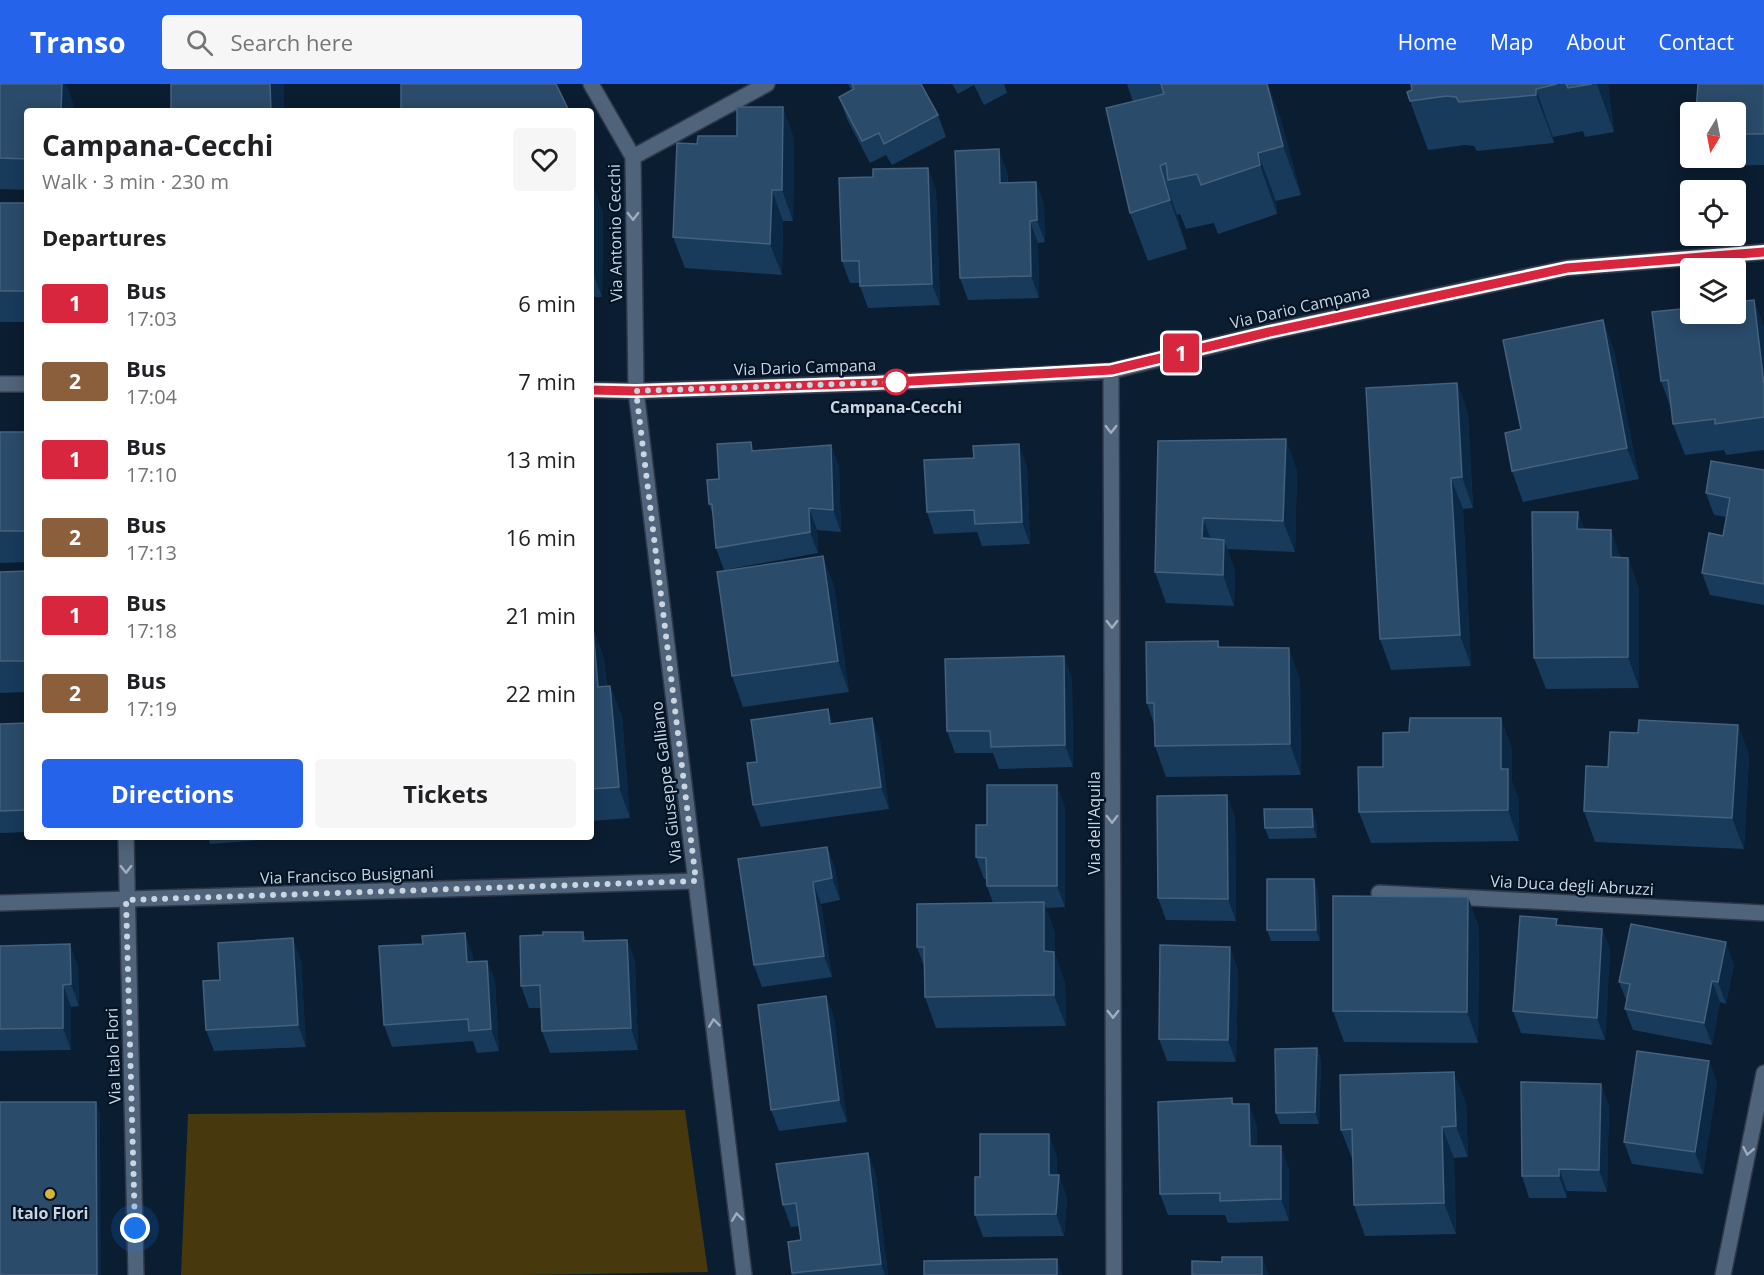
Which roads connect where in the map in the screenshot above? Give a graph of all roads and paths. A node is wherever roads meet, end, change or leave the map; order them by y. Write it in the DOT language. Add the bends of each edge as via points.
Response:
graph roads {
  1 [pos="591,84"];
  2 [pos="767,84"];
  3 [pos="633,157"];
  4 [pos="1764,252"];
  5 [pos="1111,370"];
  6 [pos="0,384"];
  7 [pos="24,384"];
  8 [pos="594,390"];
  9 [pos="636,391"];
  10 [pos="126,840"];
  11 [pos="696,881"];
  12 [pos="1379,893"];
  13 [pos="126,900"];
  14 [pos="0,903"];
  15 [pos="1764,913"];
  16 [pos="1764,1073"];
  17 [pos="136,1275"];
  18 [pos="744,1275"];
  19 [pos="1114,1275"];
  20 [pos="1723,1275"];
  1 -- 3 [label="street, Via Antonio Cecchi"];
  2 -- 3 [label="street"];
  3 -- 9 [label="street, Via Antonio Cecchi, one-way"];
  4 -- 5 [label="street, Via Dario Campana" via="1567,268"];
  5 -- 9 [label="street, Via Dario Campana"];
  5 -- 19 [label="street, Via dell'Aquila, one-way"];
  6 -- 7 [label="street"];
  8 -- 9 [label="street, Via Dario Campana"];
  9 -- 11 [label="street, Via Giuseppe Galliano"];
  10 -- 13 [label="street, Via Italo Flori, one-way"];
  11 -- 13 [label="street, Via Francisco Busignani"];
  18 -- 11 [label="street, Via Giuseppe Galliano, one-way"];
  12 -- 15 [label="street, Via Duca degli Abruzzi"];
  13 -- 14 [label="street, Via Francisco Busignani"];
  13 -- 17 [label="street, Via Italo Flori"];
  16 -- 20 [label="street, one-way"];
}
